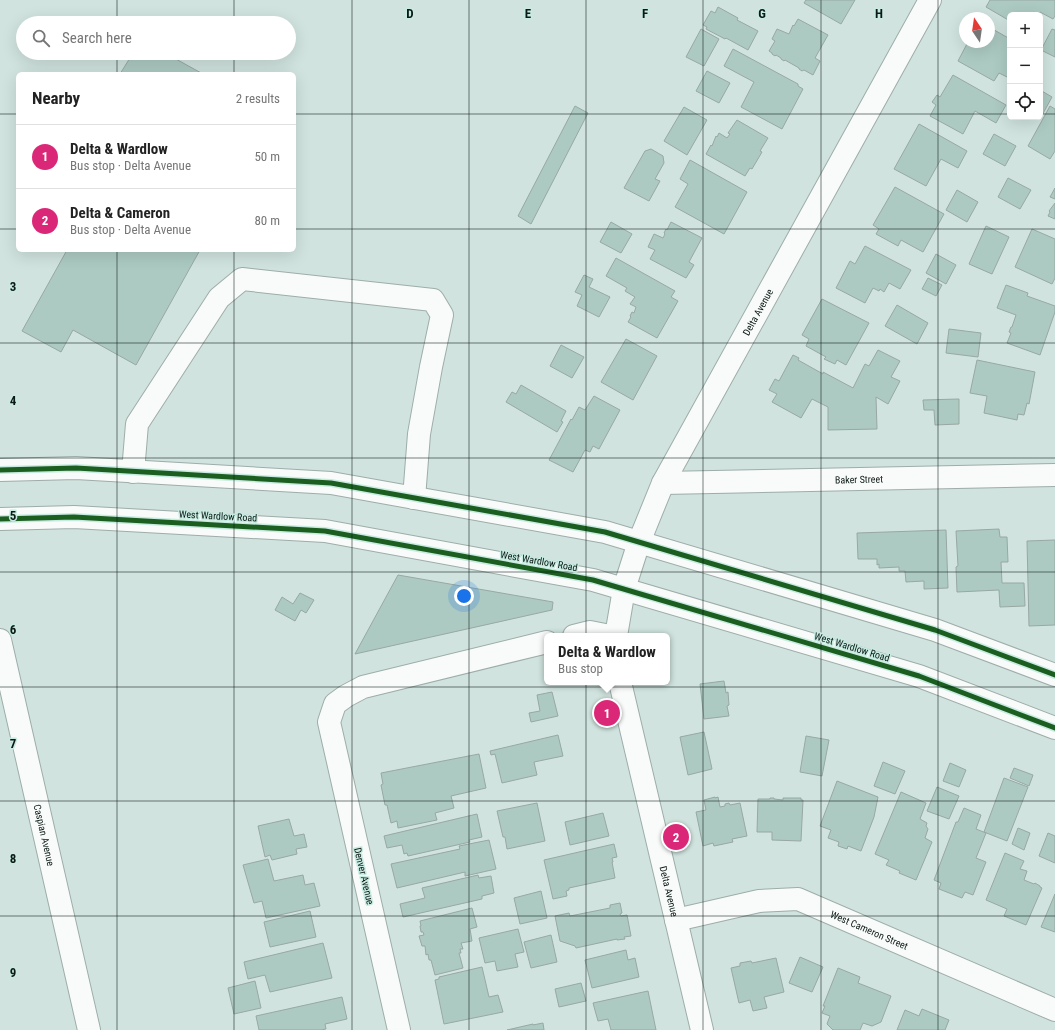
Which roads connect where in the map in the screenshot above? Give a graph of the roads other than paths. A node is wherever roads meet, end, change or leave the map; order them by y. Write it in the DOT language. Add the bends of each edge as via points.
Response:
graph roads {
  1 [pos="930,0"];
  2 [pos="0,470"];
  3 [pos="133,472"];
  4 [pos="1055,474"];
  5 [pos="663,483"];
  6 [pos="414,498"];
  7 [pos="0,519"];
  8 [pos="639,542"];
  9 [pos="624,589"];
  10 [pos="617,633"];
  11 [pos="0,640"];
  12 [pos="544,643"];
  13 [pos="1055,676"];
  14 [pos="621,685"];
  15 [pos="1055,728"];
  16 [pos="676,920"];
  17 [pos="1055,1010"];
  18 [pos="90,1030"];
  19 [pos="399,1030"];
  20 [pos="702,1030"];
  1 -- 5 [label="street, Delta Avenue"];
  2 -- 3 [label="street" via="76,468"];
  3 -- 6 [label="street" via="331,483"];
  3 -- 6 [label="street" via="137,424 219,298 242,279 433,300 442,315 419,434"];
  4 -- 5 [label="street, Baker Street"];
  5 -- 8 [label="street, Delta Avenue"];
  6 -- 8 [label="street" via="605,532"];
  7 -- 9 [label="street, West Wardlow Road" via="74,517 325,531 593,580"];
  8 -- 9 [label="street, Delta Avenue"];
  8 -- 13 [label="street" via="935,630"];
  9 -- 10 [label="street, Delta Avenue"];
  9 -- 15 [label="street, West Wardlow Road" via="919,676"];
  11 -- 18 [label="street, Caspian Avenue"];
  12 -- 19 [label="street, Denver Avenue" via="363,687 335,704 329,722"];
  14 -- 16 [label="street, Delta Avenue"];
  16 -- 17 [label="street, West Cameron Street" via="759,901 798,900"];
  16 -- 20 [label="street, Delta Avenue"];
}
